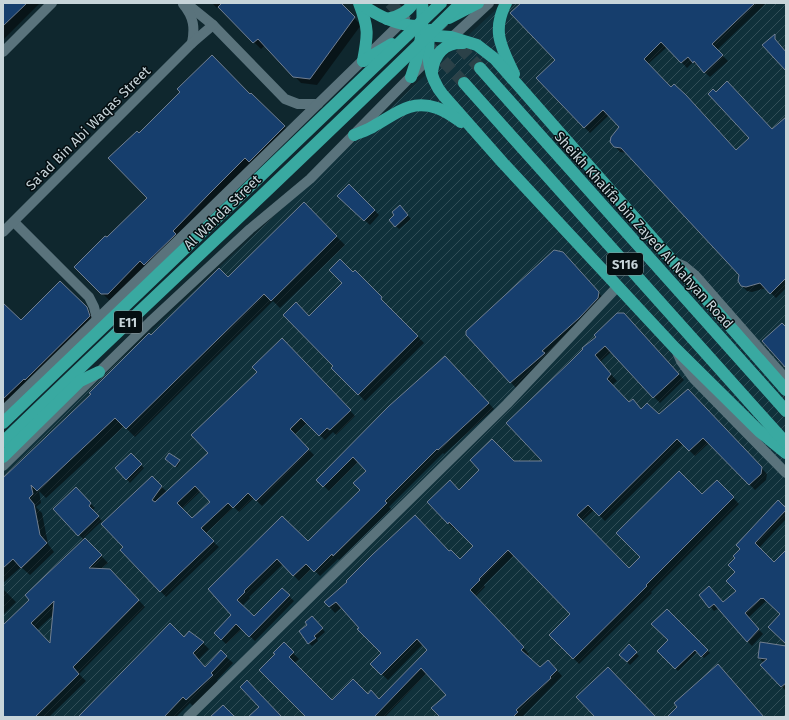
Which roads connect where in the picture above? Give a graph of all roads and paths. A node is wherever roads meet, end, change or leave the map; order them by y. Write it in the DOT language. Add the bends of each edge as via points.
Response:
graph roads {
  1 [pos="52,3"];
  2 [pos="182,3"];
  3 [pos="186,3"];
  4 [pos="359,3"];
  5 [pos="413,3"];
  6 [pos="422,3"];
  7 [pos="441,3"];
  8 [pos="461,3"];
  9 [pos="478,3"];
  10 [pos="489,3"];
  11 [pos="506,3"];
  12 [pos="387,19"];
  13 [pos="401,23"];
  14 [pos="213,25"];
  15 [pos="426,30"];
  16 [pos="451,37"];
  17 [pos="192,43"];
  18 [pos="468,43"];
  19 [pos="3,52"];
  20 [pos="428,59"];
  21 [pos="362,61"];
  22 [pos="480,68"];
  23 [pos="432,74"];
  24 [pos="411,76"];
  25 [pos="464,84"];
  26 [pos="520,86"];
  27 [pos="318,104"];
  28 [pos="471,128"];
  29 [pos="354,135"];
  30 [pos="14,222"];
  31 [pos="3,232"];
  32 [pos="671,261"];
  33 [pos="618,286"];
  34 [pos="96,319"];
  35 [pos="675,348"];
  36 [pos="99,372"];
  37 [pos="786,379"];
  38 [pos="786,390"];
  39 [pos="3,411"];
  40 [pos="786,411"];
  41 [pos="3,423"];
  42 [pos="3,442"];
  43 [pos="786,443"];
  44 [pos="786,453"];
  45 [pos="3,457"];
  46 [pos="3,466"];
  47 [pos="786,473"];
  48 [pos="188,717"];
  1 -- 19 [label="street"];
  2 -- 17 [label="street" via="193,21"];
  3 -- 14 [label="street"];
  4 -- 12 [label="highway"];
  4 -- 21 [label="highway" via="367,27"];
  5 -- 12 [label="highway" via="400,15"];
  6 -- 13 [label="street"];
  6 -- 15 [label="highway"];
  7 -- 15 [label="highway"];
  7 -- 41 [label="highway, Al Wahda Street / E11"];
  8 -- 42 [label="highway, Al Wahda Street / E11"];
  9 -- 15 [label="highway"];
  10 -- 16 [label="street"];
  11 -- 26 [label="highway" via="500,20 499,41"];
  12 -- 13 [label="highway"];
  13 -- 15 [label="highway"];
  13 -- 21 [label="street"];
  14 -- 17 [label="street, Sa'ad Bin Abi Waqas Street"];
  14 -- 27 [label="street" via="285,99 298,104"];
  15 -- 16 [label="highway"];
  15 -- 20 [label="highway"];
  15 -- 21 [label="highway" via="393,43"];
  15 -- 24 [label="highway"];
  16 -- 18 [label="highway"];
  16 -- 20 [label="street"];
  17 -- 30 [label="street, Sa'ad Bin Abi Waqas Street"];
  18 -- 23 [label="highway" via="452,44 443,49 435,60"];
  18 -- 26 [label="highway" via="477,45 488,53"];
  20 -- 23 [label="highway"];
  20 -- 24 [label="street"];
  21 -- 27 [label="street"];
  22 -- 40 [label="highway, Sheikh Khalifa bin Zayed Al Nahyan Road / S116"];
  23 -- 28 [label="highway" via="438,89"];
  24 -- 29 [label="street"];
  25 -- 43 [label="highway, S116"];
  26 -- 32 [label="highway"];
  27 -- 34 [label="street"];
  28 -- 29 [label="highway" via="440,109 415,105 401,109"];
  28 -- 33 [label="highway"];
  29 -- 36 [label="street" via="310,179 235,243"];
  30 -- 31 [label="street, Sa'ad Bin Abi Waqas Street"];
  30 -- 34 [label="street" via="88,297 94,307"];
  32 -- 37 [label="street" via="684,266 695,276"];
  32 -- 38 [label="highway"];
  33 -- 35 [label="highway"];
  33 -- 48 [label="street" via="507,404"];
  34 -- 39 [label="street"];
  35 -- 44 [label="highway" via="759,431"];
  35 -- 47 [label="street" via="694,379"];
  36 -- 45 [label="highway" via="80,382"];
  36 -- 46 [label="street"];
}
